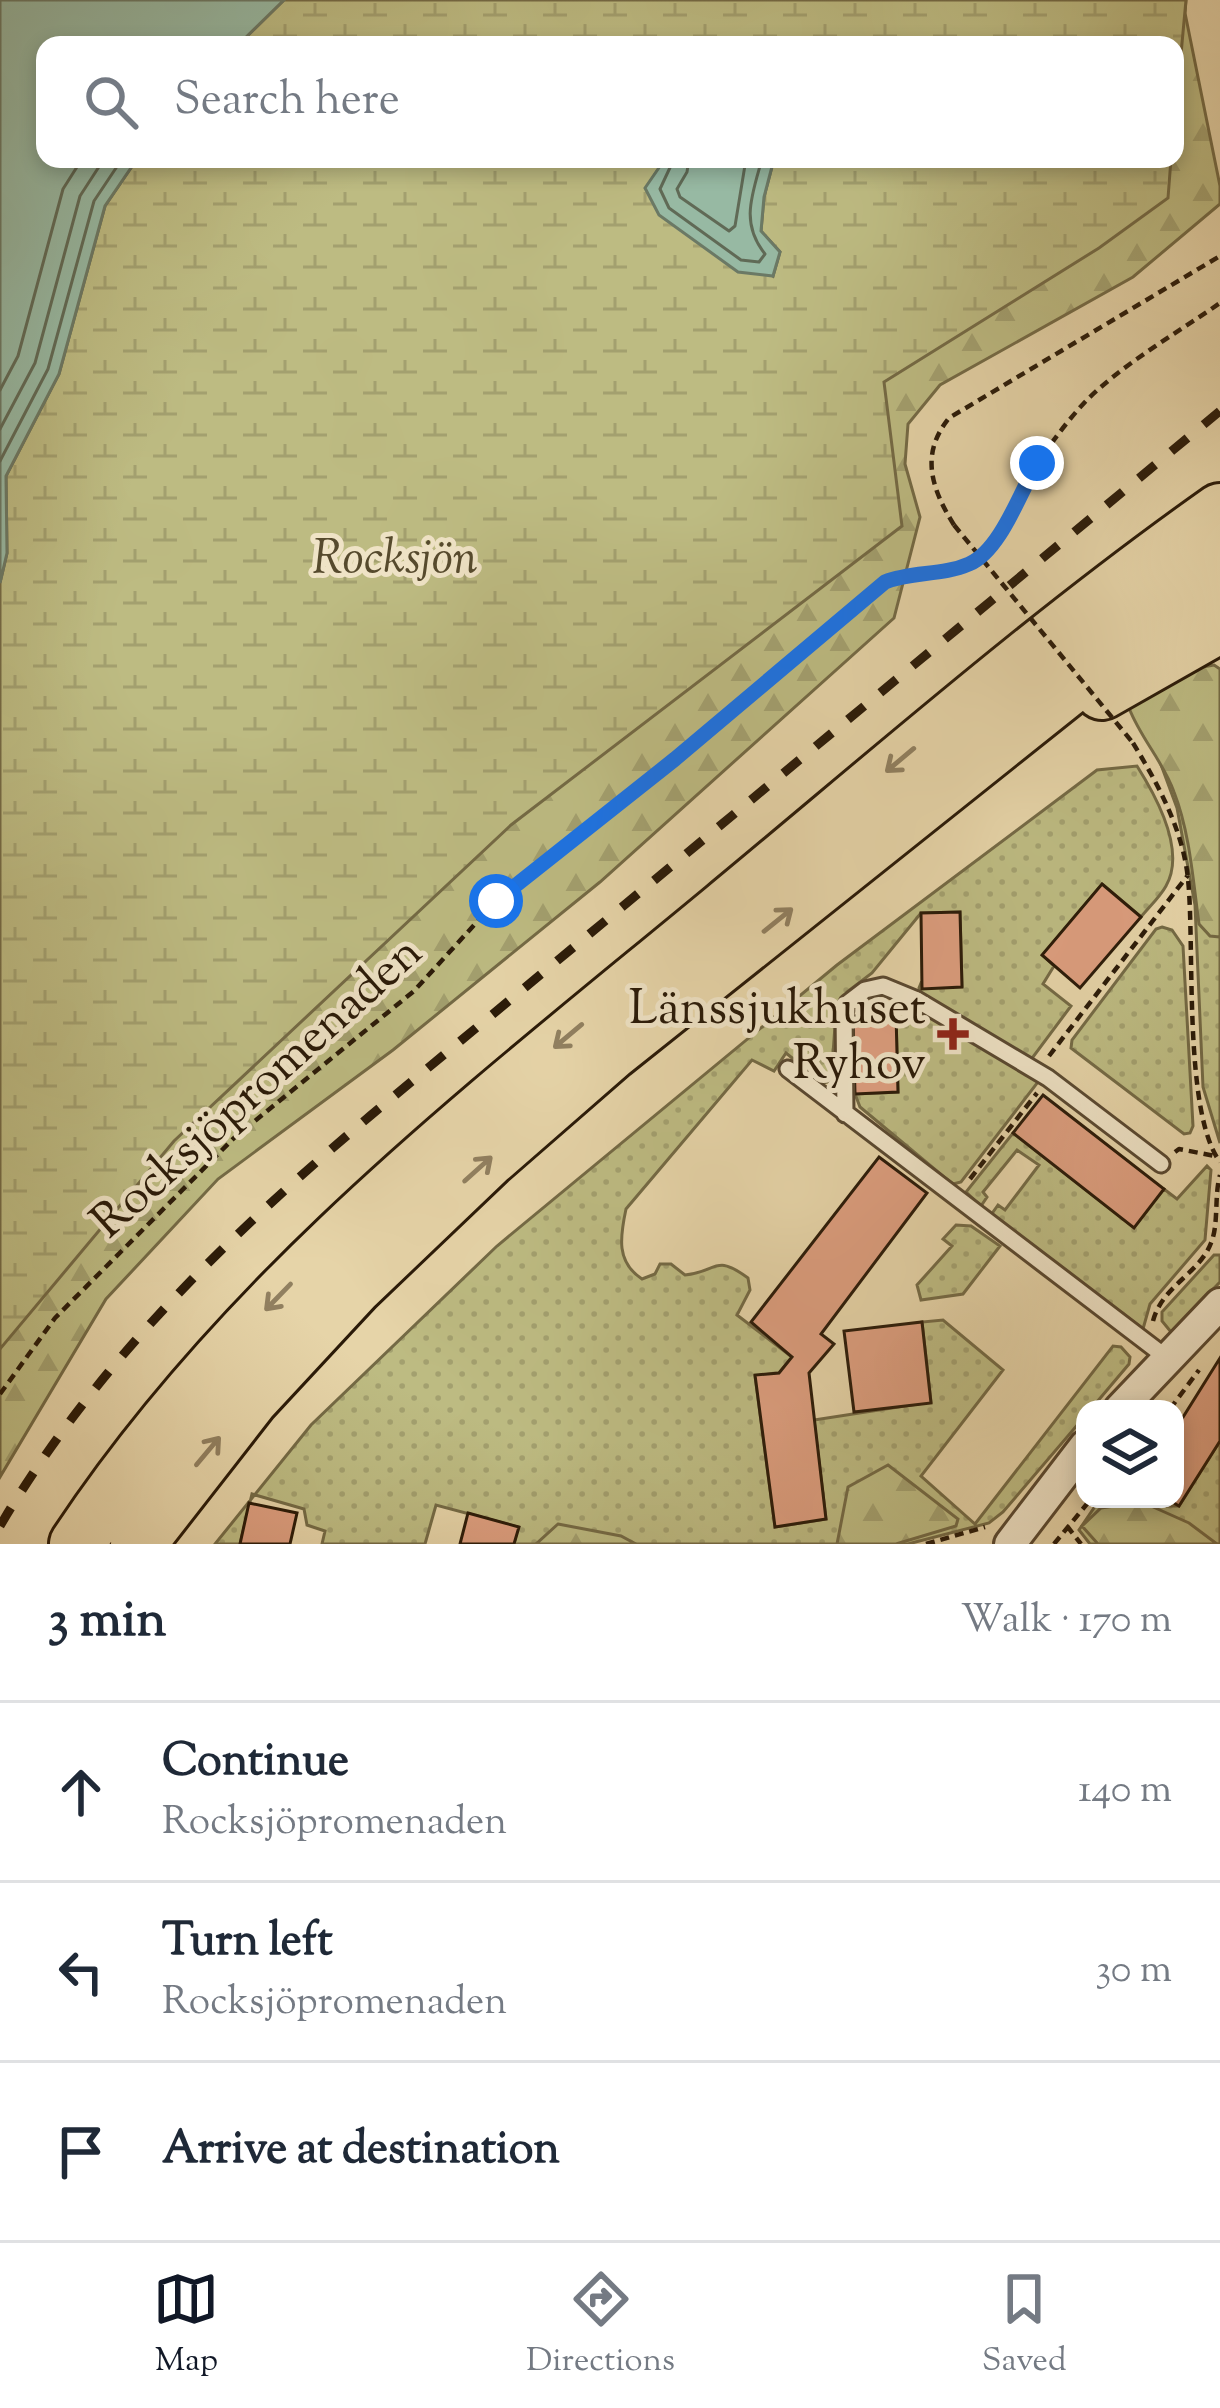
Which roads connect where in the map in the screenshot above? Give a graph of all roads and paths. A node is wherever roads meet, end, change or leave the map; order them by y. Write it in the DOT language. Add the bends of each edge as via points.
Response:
graph roads {
  1 [pos="1220,256"];
  2 [pos="1220,303"];
  3 [pos="1220,470"];
  4 [pos="1220,512"];
  5 [pos="1220,567"];
  6 [pos="1220,625"];
  7 [pos="990,685"];
  8 [pos="904,816"];
  9 [pos="1188,875"];
  10 [pos="788,1069"];
  11 [pos="1048,1078"];
  12 [pos="845,1114"];
  13 [pos="1218,1159"];
  14 [pos="1161,1164"];
  15 [pos="1220,1175"];
  16 [pos="955,1198"];
  17 [pos="1220,1304"];
  18 [pos="1153,1324"];
  19 [pos="1167,1358"];
  20 [pos="1201,1366"];
  21 [pos="0,1394"];
  22 [pos="1128,1400"];
  23 [pos="1178,1400"];
  24 [pos="1076,1456"];
  25 [pos="1082,1508"];
  26 [pos="1066,1526"];
  27 [pos="1006,1533"];
  28 [pos="77,1544"];
  29 [pos="138,1544"];
  30 [pos="926,1544"];
  31 [pos="1054,1544"];
  32 [pos="1082,1544"];
  1 -- 9 [label="path, bridge" via="949,418 930,454 939,501 954,525 1133,743 1162,790"];
  2 -- 21 [label="path, Rocksjöpromenaden" via="1086,401 1037,463 1001,536 973,563 885,582 496,901 413,991 234,1138 142,1228 55,1318"];
  3 -- 7 [label="highway" via="1097,572"];
  4 -- 7 [label="highway"];
  5 -- 8 [label="highway"];
  6 -- 8 [label="highway"];
  7 -- 28 [label="highway, one-way" via="375,1203 224,1357"];
  29 -- 8 [label="highway, one-way" via="251,1399 403,1239 612,1052"];
  9 -- 11 [label="path" via="1048,1056"];
  9 -- 13 [label="path" via="1198,1090 1204,1133"];
  10 -- 12 [label="lane"];
  11 -- 12 [label="lane" via="883,986 865,990 844,1012"];
  11 -- 14 [label="lane"];
  11 -- 16 [label="path"];
  12 -- 16 [label="lane"];
  13 -- 14 [label="path" via="1179,1149"];
  15 -- 18 [label="path" via="1214,1238 1172,1286"];
  16 -- 19 [label="lane"];
  17 -- 19 [label="street"];
  19 -- 22 [label="street"];
  20 -- 23 [label="path"];
  24 -- 27 [label="street"];
  25 -- 26 [label="path"];
  26 -- 31 [label="path"];
  26 -- 32 [label="path"];
  27 -- 30 [label="path"];
}
